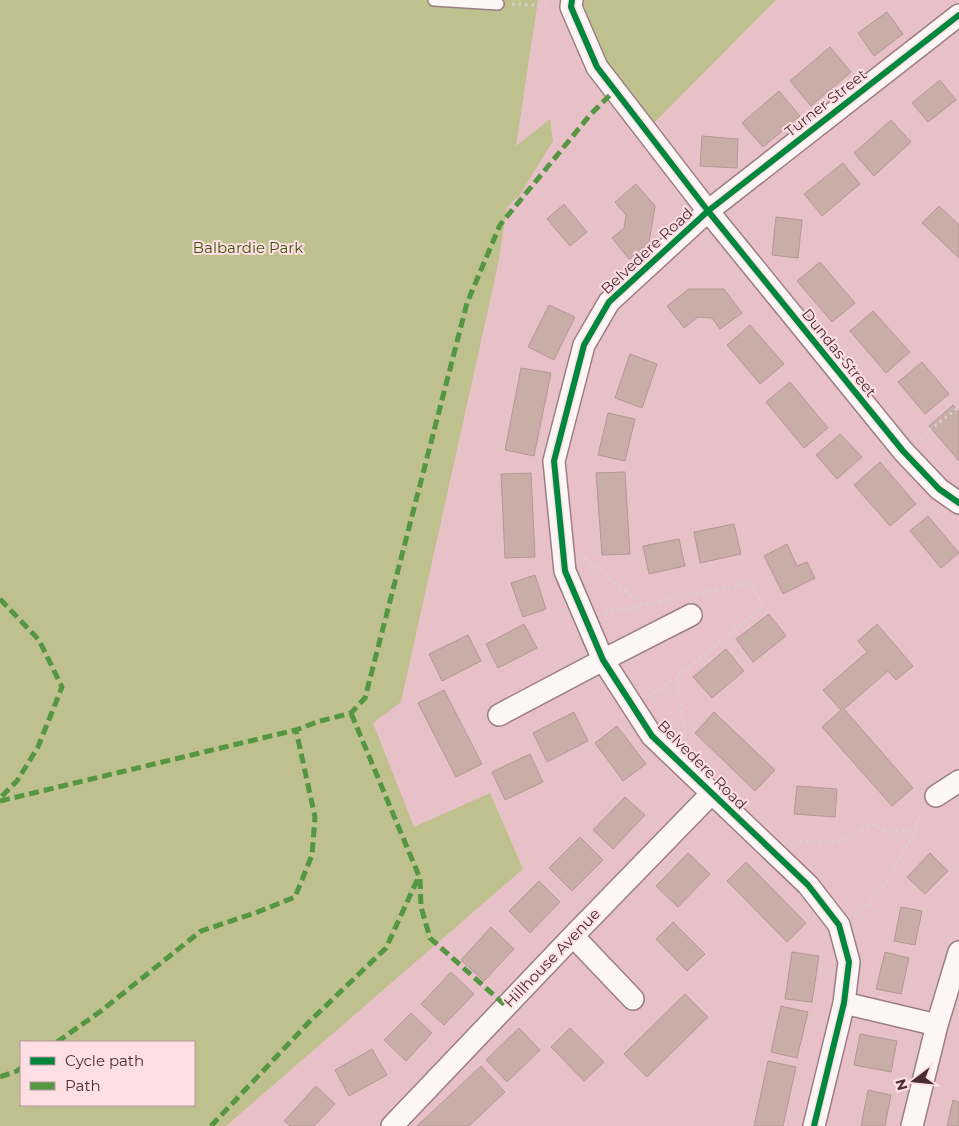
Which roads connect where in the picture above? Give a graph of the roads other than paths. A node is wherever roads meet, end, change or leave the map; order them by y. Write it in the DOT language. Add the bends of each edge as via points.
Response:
graph roads {
  1 [pos="434,0"];
  2 [pos="498,4"];
  3 [pos="572,4"];
  4 [pos="959,14"];
  5 [pos="708,211"];
  6 [pos="959,503"];
  7 [pos="691,615"];
  8 [pos="603,660"];
  9 [pos="499,715"];
  10 [pos="959,781"];
  11 [pos="712,792"];
  12 [pos="936,796"];
  13 [pos="573,936"];
  14 [pos="959,952"];
  15 [pos="633,999"];
  16 [pos="844,1003"];
  17 [pos="937,1025"];
  18 [pos="392,1126"];
  19 [pos="814,1126"];
  20 [pos="912,1126"];
  1 -- 2 [label="lane"];
  3 -- 5 [label="street, Dundas Street" via="597,67"];
  4 -- 5 [label="street, Turner Street"];
  5 -- 6 [label="street, Dundas Street" via="903,451 939,489"];
  5 -- 8 [label="street, Belvedere Road" via="609,302 584,345 554,461 565,571"];
  7 -- 8 [label="street"];
  8 -- 9 [label="street"];
  8 -- 11 [label="street, Belvedere Road" via="652,736"];
  10 -- 12 [label="street"];
  11 -- 13 [label="street, Hillhouse Avenue"];
  11 -- 16 [label="street, Belvedere Road" via="808,885 839,925 849,962"];
  13 -- 15 [label="street"];
  13 -- 18 [label="street, Hillhouse Avenue"];
  14 -- 17 [label="street"];
  16 -- 17 [label="street"];
  16 -- 19 [label="street, Belvedere Road"];
  17 -- 20 [label="street"];
}
